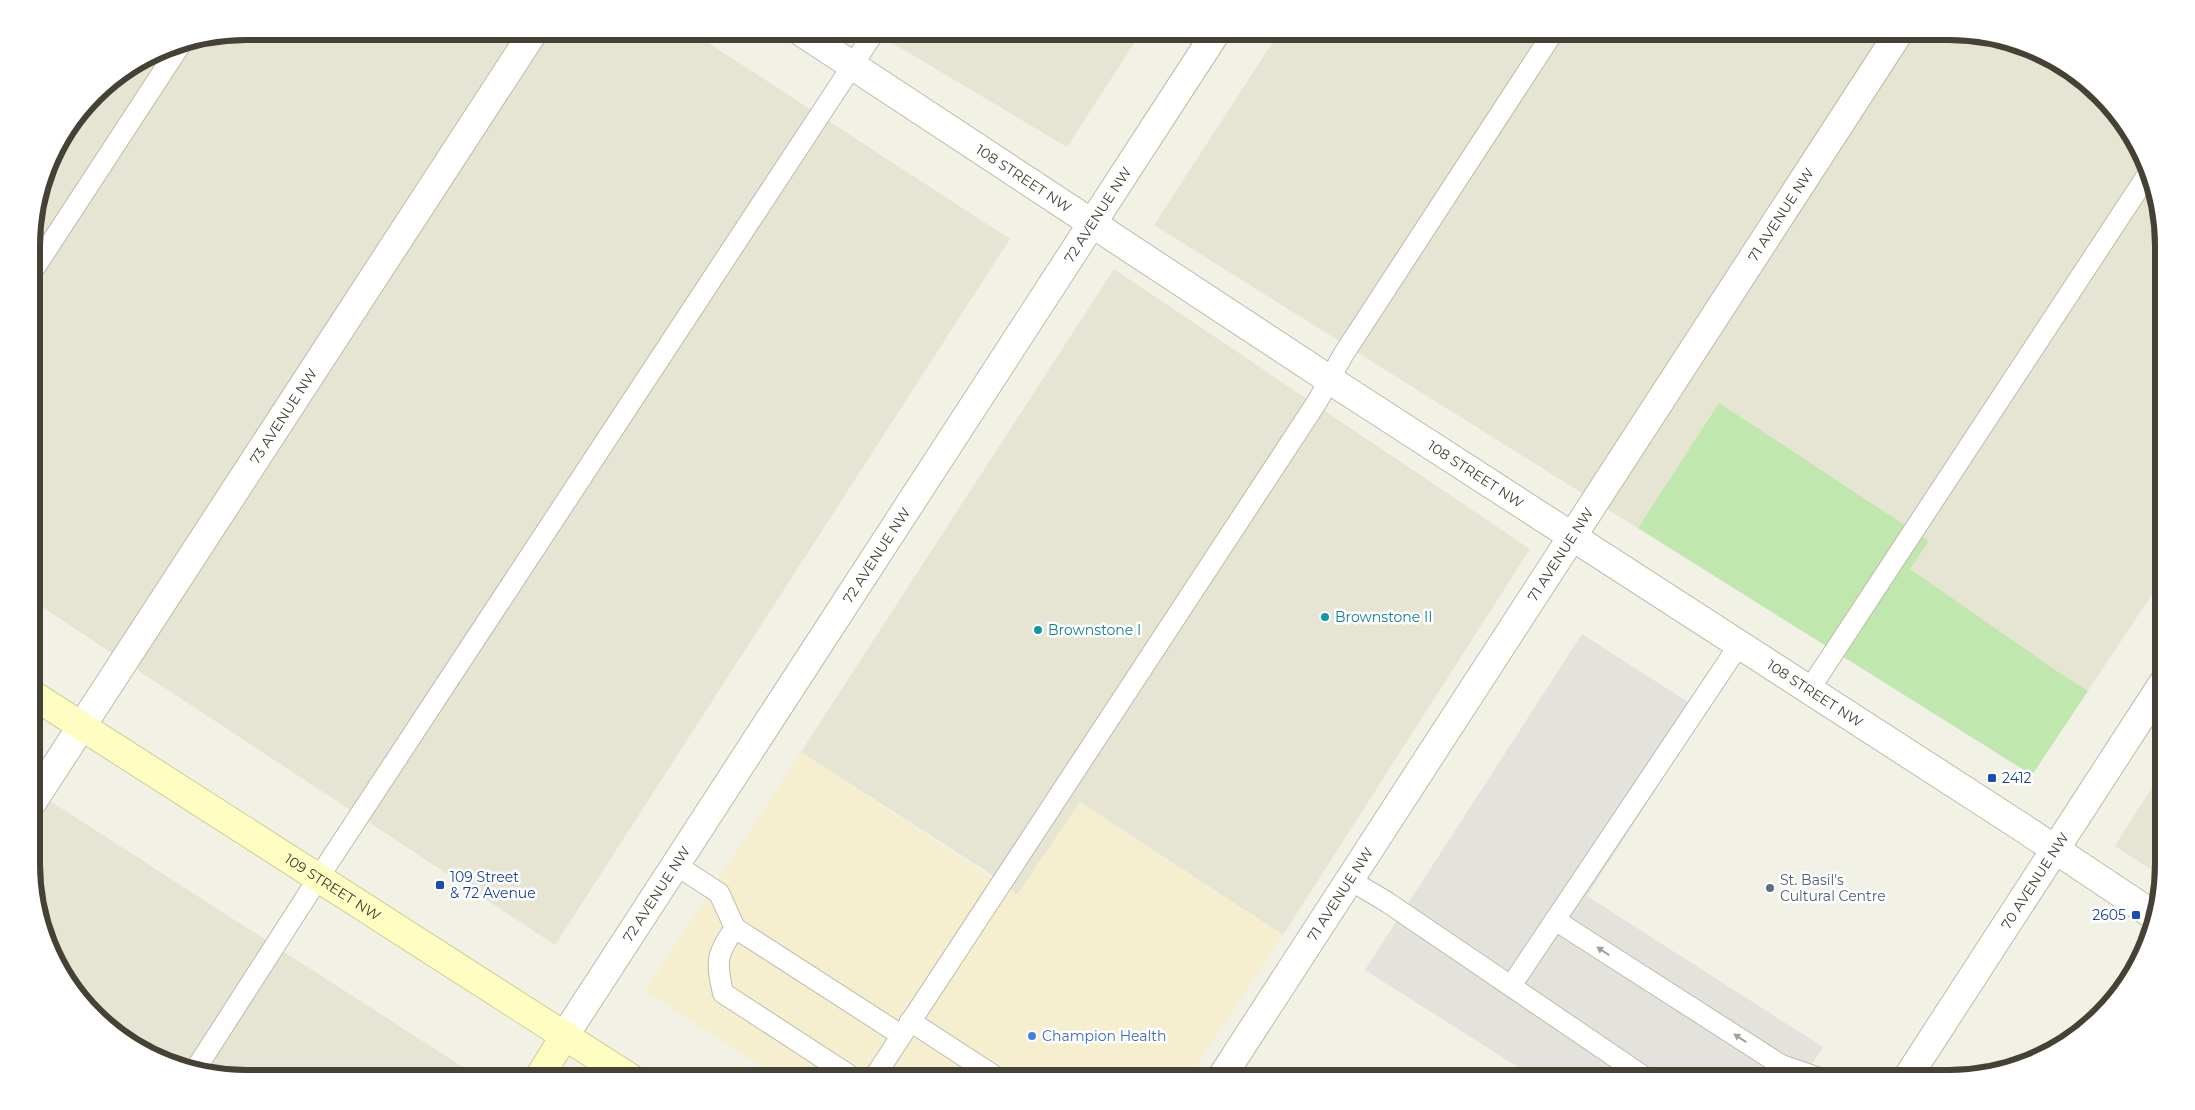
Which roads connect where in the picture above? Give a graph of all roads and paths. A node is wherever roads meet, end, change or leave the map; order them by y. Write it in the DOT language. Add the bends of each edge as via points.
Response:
graph roads {
  1 [pos="528,40"];
  2 [pos="814,40"];
  3 [pos="869,40"];
  4 [pos="1212,40"];
  5 [pos="1548,40"];
  6 [pos="1894,40"];
  7 [pos="175,53"];
  8 [pos="853,65"];
  9 [pos="2144,180"];
  10 [pos="1092,223"];
  11 [pos="40,260"];
  12 [pos="1330,380"];
  13 [pos="1572,537"];
  14 [pos="1739,644"];
  15 [pos="1809,690"];
  16 [pos="2155,695"];
  17 [pos="40,700"];
  18 [pos="81,726"];
  19 [pos="40,790"];
  20 [pos="2056,850"];
  21 [pos="676,864"];
  22 [pos="319,877"];
  23 [pos="1350,880"];
  24 [pos="2149,912"];
  25 [pos="1555,920"];
  26 [pos="735,928"];
  27 [pos="1511,986"];
  28 [pos="906,1028"];
  29 [pos="565,1035"];
  30 [pos="199,1064"];
  31 [pos="544,1070"];
  32 [pos="618,1070"];
  33 [pos="841,1070"];
  34 [pos="879,1070"];
  35 [pos="985,1070"];
  36 [pos="1226,1070"];
  37 [pos="1634,1070"];
  38 [pos="1773,1070"];
  39 [pos="1912,1070"];
  1 -- 18 [label="street, 73 AVENUE NW"];
  2 -- 8 [label="street, 108 STREET NW"];
  3 -- 8 [label="lane"];
  4 -- 10 [label="street, 72 AVENUE NW"];
  5 -- 12 [label="lane" via="1343,355"];
  6 -- 13 [label="street, 71 AVENUE NW"];
  7 -- 11 [label="lane"];
  8 -- 10 [label="street, 108 STREET NW"];
  8 -- 22 [label="lane"];
  9 -- 15 [label="lane"];
  10 -- 12 [label="street, 108 STREET NW"];
  10 -- 21 [label="street, 72 AVENUE NW"];
  12 -- 13 [label="street, 108 STREET NW"];
  12 -- 28 [label="lane"];
  13 -- 14 [label="street, 108 STREET NW"];
  13 -- 23 [label="street, 71 AVENUE NW"];
  14 -- 15 [label="street, 108 STREET NW"];
  14 -- 25 [label="lane"];
  15 -- 20 [label="street, 108 STREET NW"];
  16 -- 20 [label="street, 70 AVENUE NW"];
  17 -- 18 [label="main road, 109 STREET NW"];
  18 -- 19 [label="street, 73 AVENUE NW"];
  18 -- 22 [label="main road, 109 STREET NW"];
  20 -- 24 [label="street, 108 STREET NW"];
  20 -- 39 [label="street, 70 AVENUE NW"];
  21 -- 26 [label="lane" via="720,894"];
  21 -- 29 [label="street, 72 AVENUE NW"];
  22 -- 29 [label="main road, 109 STREET NW"];
  22 -- 30 [label="lane"];
  23 -- 27 [label="lane"];
  23 -- 36 [label="street, 71 AVENUE NW"];
  25 -- 27 [label="lane"];
  38 -- 25 [label="lane, one-way"];
  26 -- 28 [label="lane"];
  26 -- 33 [label="lane" via="721,946 718,968 723,993"];
  27 -- 37 [label="lane"];
  28 -- 34 [label="lane"];
  28 -- 35 [label="lane"];
  29 -- 31 [label="main road, 72 AVENUE NW"];
  29 -- 32 [label="main road, 109 STREET NW"];
}
